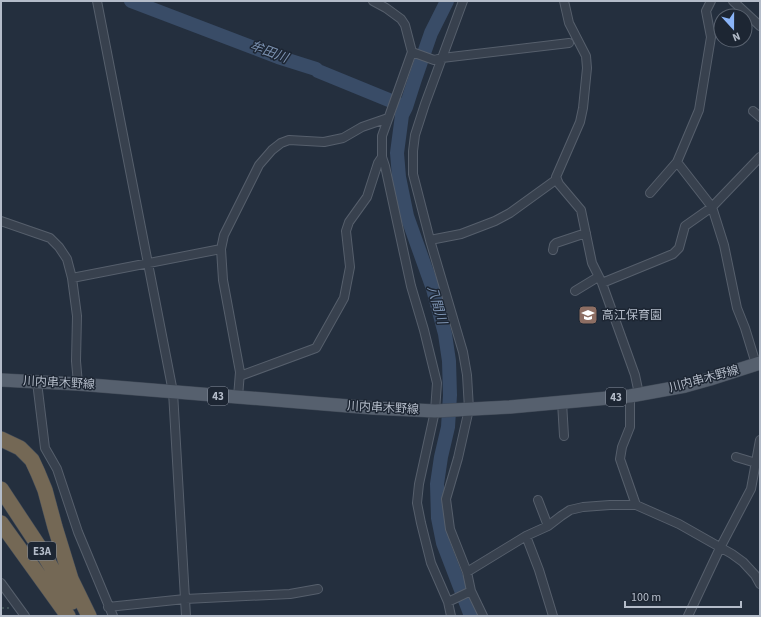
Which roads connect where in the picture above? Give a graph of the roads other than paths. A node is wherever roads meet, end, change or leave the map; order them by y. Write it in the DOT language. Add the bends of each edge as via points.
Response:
graph roads {
  1 [pos="97,1"];
  2 [pos="373,1"];
  3 [pos="463,1"];
  4 [pos="564,1"];
  5 [pos="711,1"];
  6 [pos="733,1"];
  7 [pos="760,26"];
  8 [pos="569,43"];
  9 [pos="414,52"];
  10 [pos="442,58"];
  11 [pos="753,111"];
  12 [pos="760,117"];
  13 [pos="388,118"];
  14 [pos="382,157"];
  15 [pos="760,157"];
  16 [pos="677,162"];
  17 [pos="557,179"];
  18 [pos="650,193"];
  19 [pos="712,207"];
  20 [pos="1,221"];
  21 [pos="586,233"];
  22 [pos="430,240"];
  23 [pos="221,249"];
  24 [pos="553,250"];
  25 [pos="148,263"];
  26 [pos="72,278"];
  27 [pos="600,280"];
  28 [pos="575,291"];
  29 [pos="758,364"];
  30 [pos="240,376"];
  31 [pos="1,380"];
  32 [pos="37,382"];
  33 [pos="78,384"];
  34 [pos="173,392"];
  35 [pos="634,395"];
  36 [pos="238,397"];
  37 [pos="562,402"];
  38 [pos="468,409"];
  39 [pos="435,411"];
  40 [pos="564,436"];
  41 [pos="1,440"];
  42 [pos="760,440"];
  43 [pos="736,457"];
  44 [pos="756,463"];
  45 [pos="1,489"];
  46 [pos="538,500"];
  47 [pos="636,505"];
  48 [pos="1,522"];
  49 [pos="548,526"];
  50 [pos="526,536"];
  51 [pos="720,548"];
  52 [pos="467,572"];
  53 [pos="1,583"];
  54 [pos="760,584"];
  55 [pos="318,589"];
  56 [pos="471,591"];
  57 [pos="185,599"];
  58 [pos="448,602"];
  59 [pos="108,607"];
  60 [pos="25,616"];
  61 [pos="68,616"];
  62 [pos="80,616"];
  63 [pos="89,616"];
  64 [pos="112,616"];
  65 [pos="186,616"];
  66 [pos="451,616"];
  67 [pos="483,616"];
  68 [pos="552,616"];
  69 [pos="688,616"];
  1 -- 25 [label="street"];
  2 -- 9 [label="street" via="401,19"];
  3 -- 10 [label="street"];
  4 -- 17 [label="street" via="569,23 586,56 587,68 580,122"];
  5 -- 16 [label="street" via="706,11 711,37 699,110"];
  6 -- 7 [label="street"];
  8 -- 10 [label="street"];
  9 -- 10 [label="street" via="434,60"];
  9 -- 13 [label="street"];
  10 -- 22 [label="street" via="424,104 413,151 413,174"];
  11 -- 12 [label="street"];
  13 -- 14 [label="street" via="382,136"];
  13 -- 23 [label="street" via="362,127 343,138 324,142 289,140 272,150 260,166 236,210 224,235"];
  14 -- 30 [label="street" via="367,197 349,222 346,231 350,267 344,298 316,348"];
  14 -- 39 [label="street" via="411,286 437,384"];
  15 -- 19 [label="street"];
  16 -- 18 [label="street"];
  16 -- 19 [label="street"];
  17 -- 21 [label="street" via="582,210"];
  17 -- 22 [label="street" via="495,222 461,234"];
  19 -- 27 [label="street" via="685,226 679,248 673,254"];
  19 -- 29 [label="street" via="724,245 737,308"];
  20 -- 26 [label="street" via="50,238 67,259"];
  21 -- 24 [label="street" via="556,243"];
  21 -- 27 [label="street" via="592,263"];
  22 -- 38 [label="street" via="463,352"];
  23 -- 25 [label="street"];
  23 -- 30 [label="street" via="223,280"];
  25 -- 26 [label="street"];
  25 -- 34 [label="street"];
  26 -- 33 [label="street" via="77,316"];
  27 -- 28 [label="street"];
  27 -- 35 [label="street" via="635,375"];
  29 -- 35 [label="main road, 川内串木野線 / 43" via="684,386"];
  30 -- 36 [label="street"];
  31 -- 32 [label="main road, 川内串木野線 / 43"];
  32 -- 33 [label="main road, 川内串木野線 / 43"];
  32 -- 59 [label="street" via="45,448 57,469 78,532"];
  33 -- 34 [label="main road, 川内串木野線 / 43"];
  34 -- 36 [label="main road, 川内串木野線 / 43"];
  34 -- 57 [label="street"];
  35 -- 37 [label="main road, 川内串木野線 / 43"];
  35 -- 47 [label="street" via="630,427 620,459"];
  36 -- 39 [label="main road, 川内串木野線 / 43"];
  37 -- 38 [label="main road, 川内串木野線 / 43"];
  37 -- 40 [label="street"];
  38 -- 39 [label="main road, 川内串木野線 / 43"];
  38 -- 52 [label="street" via="446,499 450,529"];
  39 -- 58 [label="street" via="417,503 431,562"];
  41 -- 63 [label="highway" via="20,448 32,460 45,490 71,579"];
  42 -- 44 [label="street"];
  43 -- 44 [label="street"];
  44 -- 51 [label="street" via="751,489"];
  45 -- 62 [label="highway, E3A"];
  46 -- 49 [label="street"];
  47 -- 49 [label="street" via="583,507 570,510"];
  47 -- 51 [label="street" via="679,524"];
  48 -- 61 [label="highway"];
  49 -- 50 [label="street"];
  50 -- 52 [label="street"];
  50 -- 68 [label="street"];
  51 -- 54 [label="street" via="743,562"];
  51 -- 69 [label="street"];
  52 -- 56 [label="street"];
  53 -- 60 [label="street"];
  55 -- 57 [label="street" via="290,594"];
  56 -- 58 [label="street"];
  56 -- 67 [label="street"];
  57 -- 59 [label="street"];
  57 -- 65 [label="street"];
  58 -- 66 [label="street"];
  59 -- 64 [label="street"];
}
